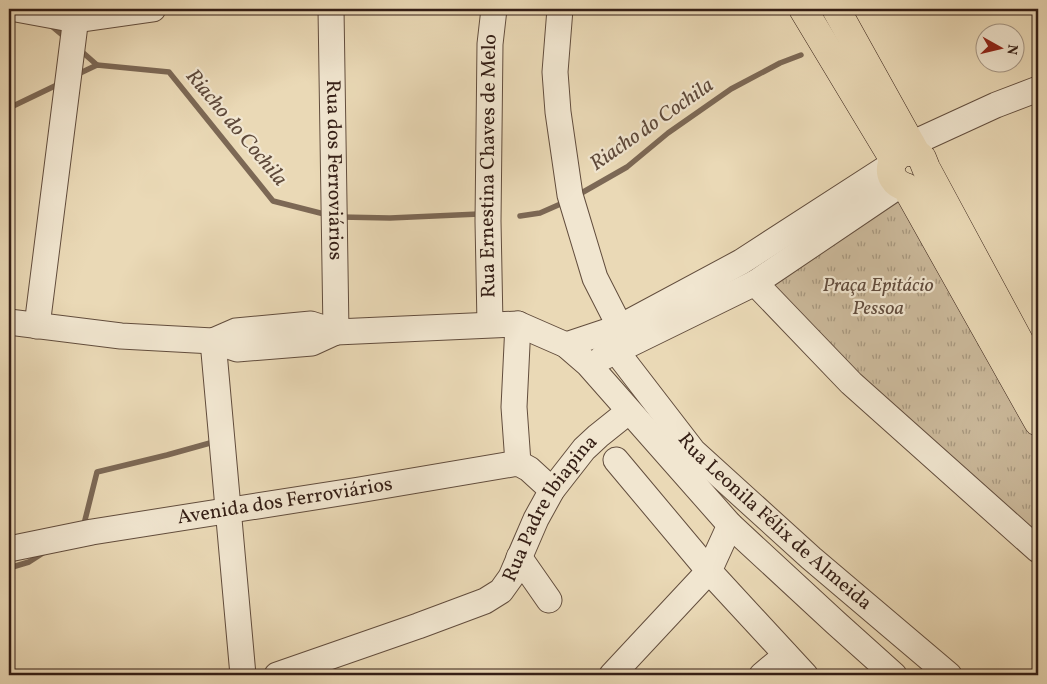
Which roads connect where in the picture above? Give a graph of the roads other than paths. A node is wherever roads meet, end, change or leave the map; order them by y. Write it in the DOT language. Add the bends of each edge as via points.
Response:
graph roads {
  1 [pos="16,9"];
  2 [pos="153,9"];
  3 [pos="331,9"];
  4 [pos="494,9"];
  5 [pos="560,9"];
  6 [pos="803,9"];
  7 [pos="836,9"];
  8 [pos="77,14"];
  9 [pos="1038,89"];
  10 [pos="906,166"];
  11 [pos="741,262"];
  12 [pos="755,283"];
  13 [pos="9,322"];
  14 [pos="490,324"];
  15 [pos="518,324"];
  16 [pos="37,326"];
  17 [pos="336,332"];
  18 [pos="213,341"];
  19 [pos="566,345"];
  20 [pos="608,349"];
  21 [pos="1038,376"];
  22 [pos="628,412"];
  23 [pos="1038,422"];
  24 [pos="616,460"];
  25 [pos="518,463"];
  26 [pos="552,490"];
  27 [pos="227,510"];
  28 [pos="730,525"];
  29 [pos="9,549"];
  30 [pos="1038,550"];
  31 [pos="519,556"];
  32 [pos="709,571"];
  33 [pos="549,600"];
  34 [pos="786,654"];
  35 [pos="243,675"];
  36 [pos="277,675"];
  37 [pos="612,675"];
  38 [pos="762,675"];
  39 [pos="804,675"];
  40 [pos="894,675"];
  41 [pos="949,675"];
  1 -- 8 [label="street"];
  2 -- 8 [label="street"];
  3 -- 17 [label="street, Rua dos Ferroviários"];
  4 -- 14 [label="street, Rua Ernestina Chaves de Melo" via="490,44"];
  5 -- 20 [label="street" via="555,72 558,112 570,195 595,278"];
  6 -- 10 [label="main road"];
  7 -- 10 [label="main road"];
  8 -- 16 [label="street"];
  9 -- 10 [label="street" via="996,105"];
  10 -- 11 [label="street"];
  10 -- 12 [label="street"];
  10 -- 21 [label="main road"];
  10 -- 23 [label="main road"];
  11 -- 12 [label="street" via="736,272 738,278 744,283"];
  11 -- 20 [label="street"];
  12 -- 20 [label="street"];
  12 -- 30 [label="street" via="851,383"];
  13 -- 16 [label="street"];
  14 -- 15 [label="street"];
  14 -- 17 [label="street"];
  15 -- 19 [label="street"];
  15 -- 25 [label="street" via="514,407"];
  16 -- 18 [label="street" via="121,336"];
  17 -- 18 [label="street" via="312,343 237,349"];
  18 -- 27 [label="street"];
  19 -- 20 [label="street"];
  19 -- 20 [label="street"];
  20 -- 22 [label="street"];
  20 -- 41 [label="street, Rua Leonila Félix de Almeida" via="694,451 811,558"];
  22 -- 26 [label="street, Rua Padre Ibiapina" via="584,448"];
  22 -- 28 [label="street"];
  24 -- 32 [label="street"];
  25 -- 26 [label="street"];
  25 -- 27 [label="street, Avenida dos Ferroviários"];
  26 -- 31 [label="street, Rua Padre Ibiapina"];
  27 -- 29 [label="street, Avenida dos Ferroviários"];
  27 -- 35 [label="street"];
  28 -- 32 [label="street"];
  28 -- 40 [label="street"];
  31 -- 33 [label="street"];
  31 -- 36 [label="street, Rua Padre Ibiapina" via="501,592 485,601"];
  32 -- 34 [label="street"];
  32 -- 37 [label="street"];
  34 -- 38 [label="street"];
  34 -- 39 [label="street"];
}
